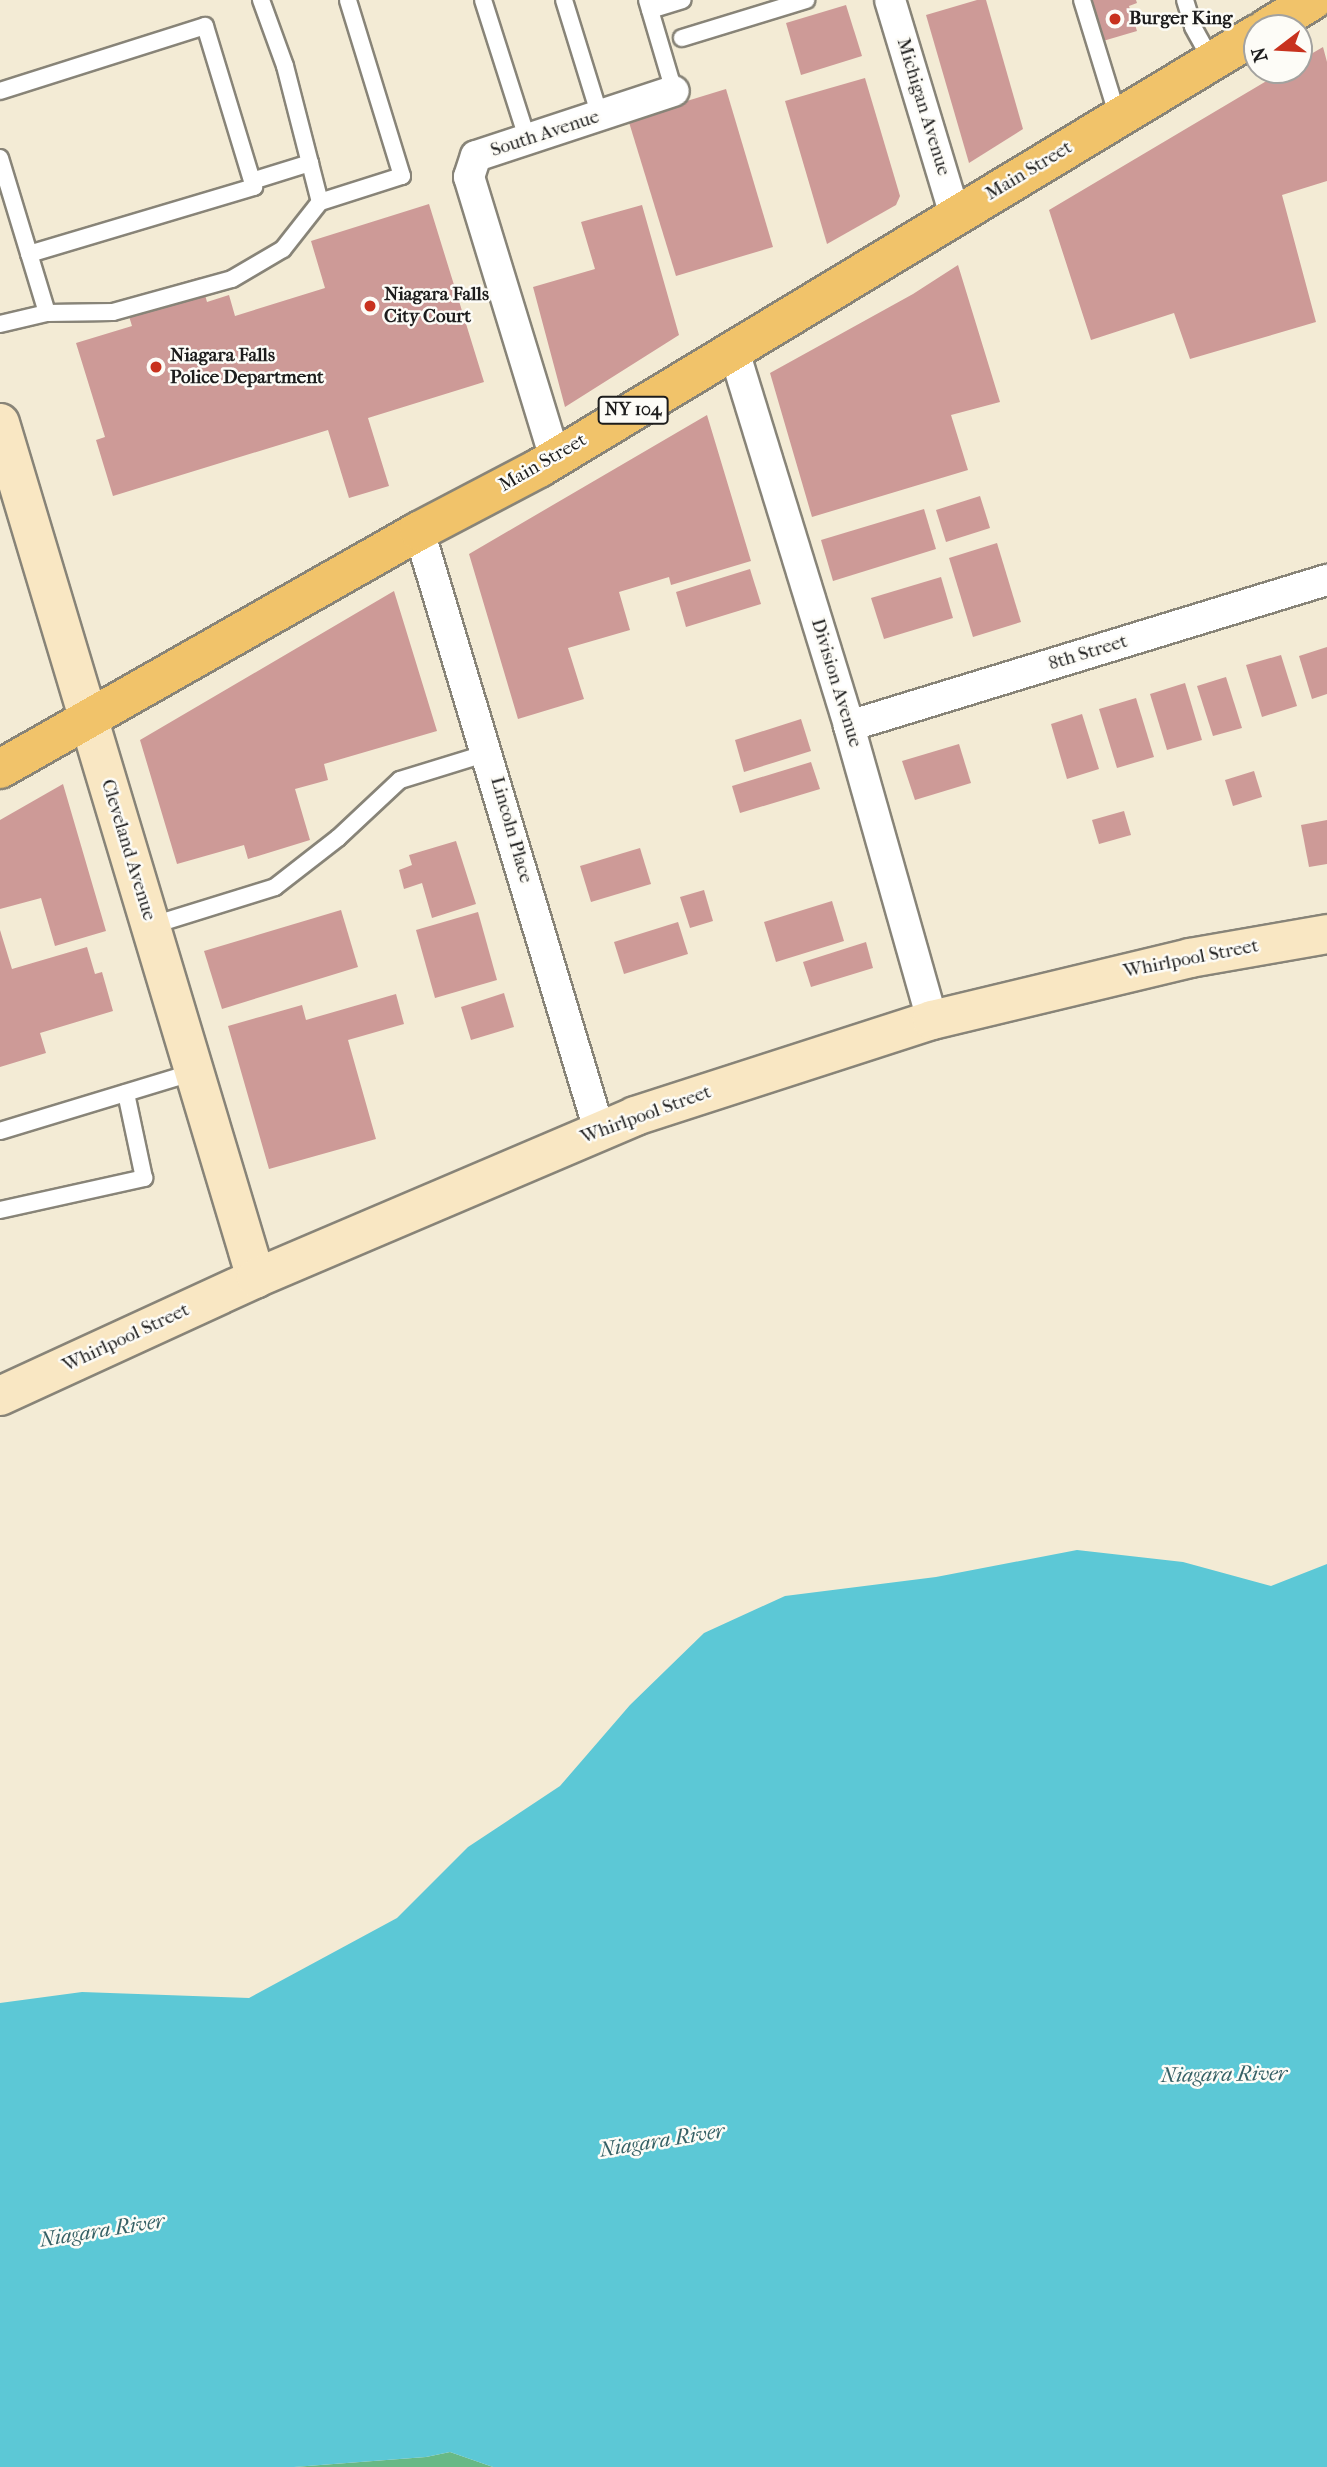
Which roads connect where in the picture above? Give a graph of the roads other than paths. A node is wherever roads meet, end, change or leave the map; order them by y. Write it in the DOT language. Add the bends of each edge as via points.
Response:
graph roads {
  1 [pos="261,0"];
  2 [pos="348,0"];
  3 [pos="484,0"];
  4 [pos="564,0"];
  5 [pos="683,0"];
  6 [pos="806,0"];
  7 [pos="890,0"];
  8 [pos="1082,0"];
  9 [pos="1185,0"];
  10 [pos="1313,0"];
  11 [pos="648,5"];
  12 [pos="1290,14"];
  13 [pos="682,38"];
  14 [pos="1243,42"];
  15 [pos="1212,61"];
  16 [pos="0,91"];
  17 [pos="674,91"];
  18 [pos="600,116"];
  19 [pos="1118,117"];
  20 [pos="527,138"];
  21 [pos="0,158"];
  22 [pos="310,163"];
  23 [pos="252,181"];
  24 [pos="320,202"];
  25 [pos="955,215"];
  26 [pos="29,254"];
  27 [pos="47,313"];
  28 [pos="0,324"];
  29 [pos="733,348"];
  30 [pos="0,423"];
  31 [pos="555,458"];
  32 [pos="419,531"];
  33 [pos="1327,580"];
  34 [pos="88,719"];
  35 [pos="849,726"];
  36 [pos="488,753"];
  37 [pos="0,769"];
  38 [pos="150,926"];
  39 [pos="1327,934"];
  40 [pos="932,1020"];
  41 [pos="194,1072"];
  42 [pos="126,1093"];
  43 [pos="599,1129"];
  44 [pos="0,1131"];
  45 [pos="0,1210"];
  46 [pos="256,1278"];
  47 [pos="0,1396"];
  1 -- 22 [label="lane" via="285,66"];
  2 -- 24 [label="lane" via="402,176"];
  3 -- 20 [label="lane"];
  4 -- 18 [label="lane"];
  5 -- 11 [label="lane"];
  6 -- 13 [label="lane"];
  7 -- 25 [label="street, Michigan Avenue"];
  8 -- 19 [label="lane"];
  9 -- 15 [label="lane" via="1193,27"];
  10 -- 12 [label="main road"];
  11 -- 17 [label="lane"];
  14 -- 15 [label="main road, Main Street / NY 104"];
  15 -- 19 [label="main road, Main Street / NY 104"];
  16 -- 23 [label="lane" via="205,26"];
  17 -- 18 [label="street, South Avenue"];
  18 -- 20 [label="street, South Avenue"];
  19 -- 25 [label="main road, Main Street / NY 104"];
  20 -- 31 [label="street, South Avenue" via="476,156 469,177"];
  21 -- 26 [label="lane"];
  22 -- 23 [label="lane"];
  22 -- 24 [label="lane"];
  23 -- 26 [label="lane" via="254,187"];
  24 -- 27 [label="lane" via="283,249 232,279 113,313"];
  25 -- 29 [label="main road, Main Street / NY 104"];
  26 -- 27 [label="lane"];
  27 -- 28 [label="lane"];
  29 -- 31 [label="main road, Main Street / NY 104"];
  29 -- 35 [label="street, Division Avenue"];
  30 -- 34 [label="main road, Cleveland Avenue" via="18,503"];
  31 -- 32 [label="main road, Main Street / NY 104"];
  32 -- 34 [label="main road, Main Street / NY 104"];
  32 -- 36 [label="street, Lincoln Place"];
  33 -- 35 [label="street, 8th Street"];
  34 -- 37 [label="main road, Main Street / NY 104"];
  34 -- 38 [label="main road, Cleveland Avenue"];
  35 -- 40 [label="street, Division Avenue"];
  36 -- 38 [label="lane" via="400,780 338,838 275,887"];
  36 -- 43 [label="street, Lincoln Place"];
  38 -- 41 [label="main road, Cleveland Avenue"];
  39 -- 40 [label="main road, Whirlpool Street" via="1178,960"];
  40 -- 43 [label="main road, Whirlpool Street"];
  41 -- 42 [label="lane"];
  41 -- 46 [label="main road, Cleveland Avenue"];
  42 -- 44 [label="lane"];
  42 -- 45 [label="lane" via="144,1178"];
  43 -- 46 [label="main road, Whirlpool Street"];
  46 -- 47 [label="main road, Whirlpool Street"];
}
